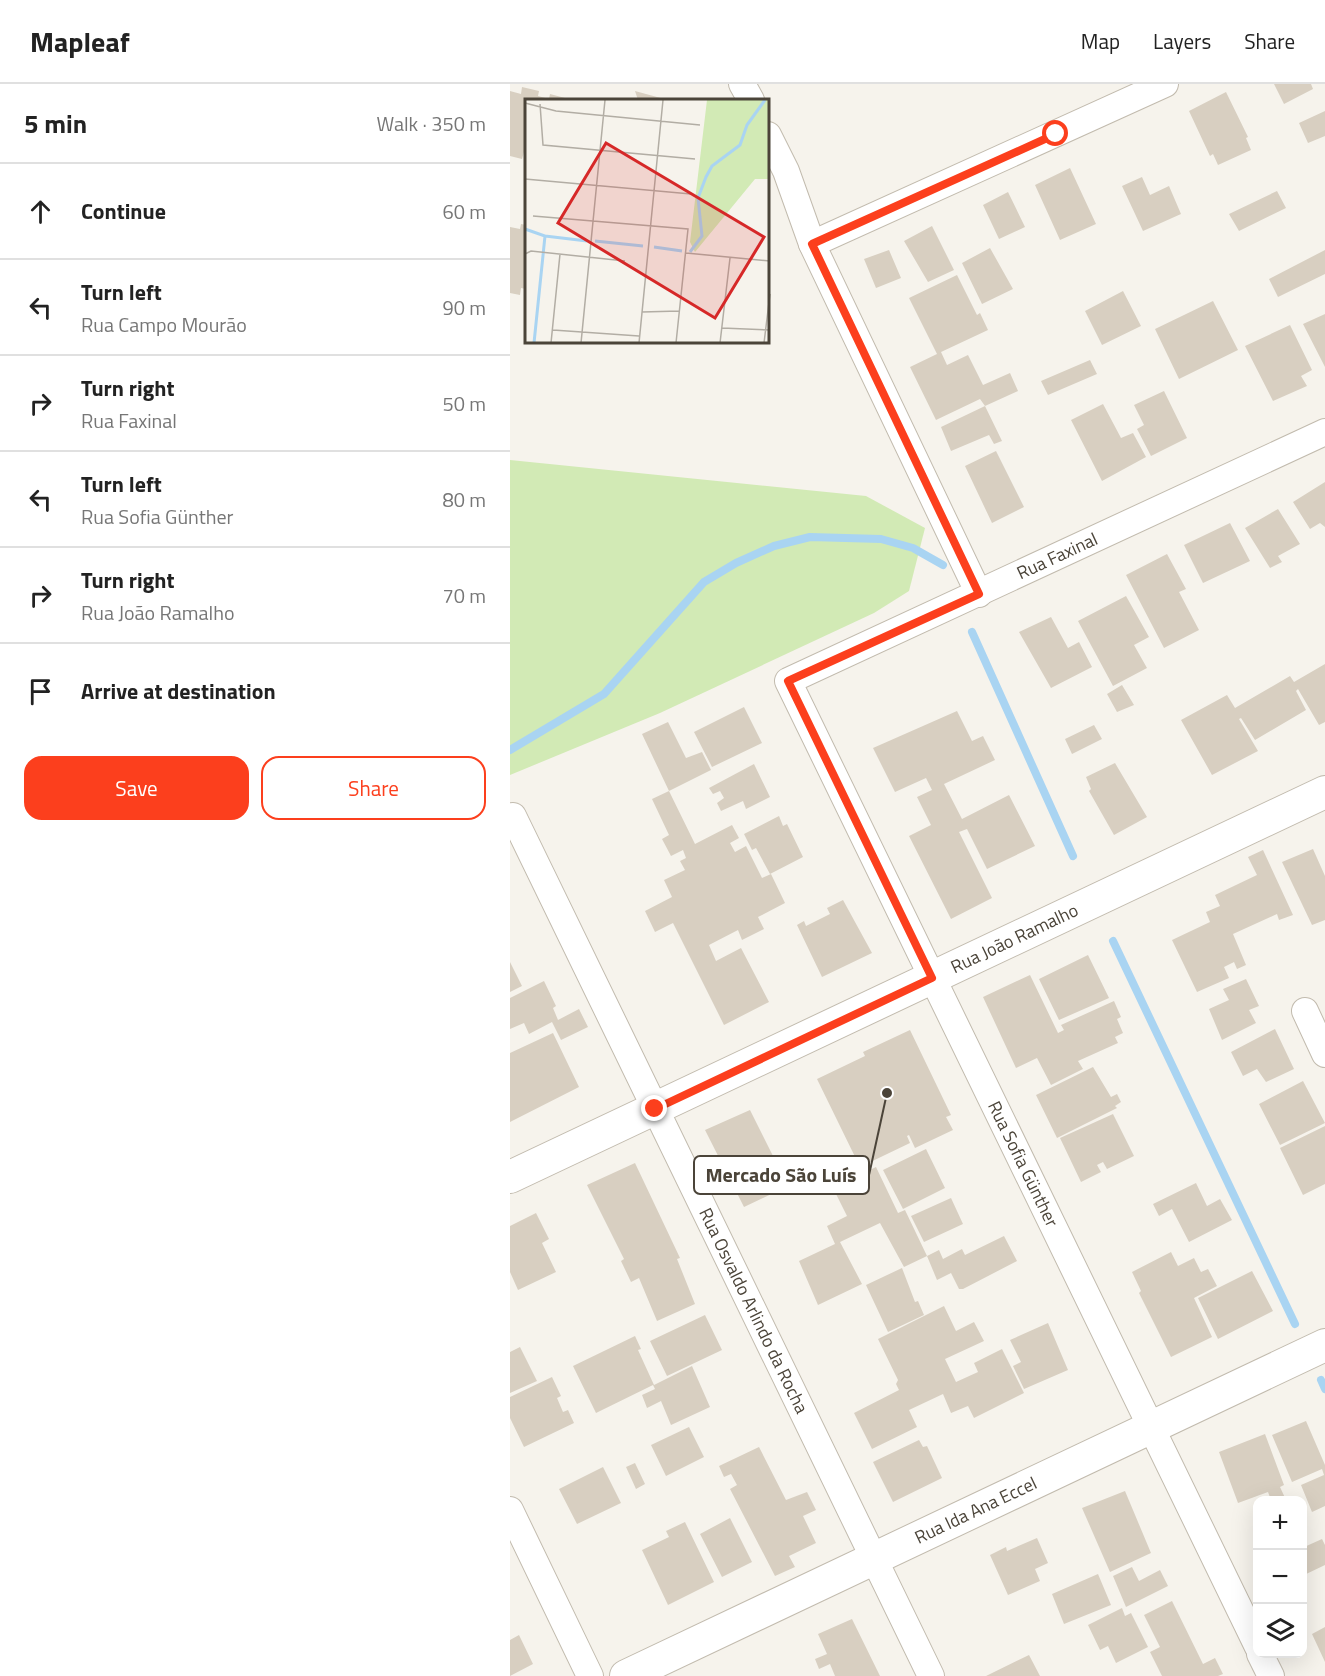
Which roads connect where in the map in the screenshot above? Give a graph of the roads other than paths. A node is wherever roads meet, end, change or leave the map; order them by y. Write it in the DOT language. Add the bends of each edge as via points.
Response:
graph roads {
  1 [pos="742,84"];
  2 [pos="1165,84"];
  3 [pos="750,99"];
  4 [pos="770,139"];
  5 [pos="812,244"];
  6 [pos="1325,432"];
  7 [pos="979,594"];
  8 [pos="788,681"];
  9 [pos="1325,792"];
  10 [pos="513,816"];
  11 [pos="932,978"];
  12 [pos="1305,1011"];
  13 [pos="1325,1054"];
  14 [pos="655,1109"];
  15 [pos="510,1177"];
  16 [pos="1325,1345"];
  17 [pos="1151,1428"];
  18 [pos="510,1510"];
  19 [pos="874,1559"];
  20 [pos="1253,1639"];
  21 [pos="1262,1658"];
  22 [pos="590,1676"];
  23 [pos="627,1676"];
  24 [pos="931,1676"];
  25 [pos="1271,1676"];
  1 -- 3 [label="street"];
  2 -- 5 [label="street"];
  4 -- 5 [label="street"];
  5 -- 7 [label="street"];
  6 -- 7 [label="street, Rua Faxinal"];
  7 -- 8 [label="street, Rua Faxinal"];
  8 -- 11 [label="street, Rua Sofia Günther"];
  9 -- 11 [label="street, Rua João Ramalho"];
  10 -- 14 [label="street, Rua Osvaldo Arlindo da Rocha"];
  11 -- 14 [label="street, Rua João Ramalho"];
  11 -- 17 [label="street, Rua Sofia Günther"];
  12 -- 13 [label="street"];
  14 -- 15 [label="street, Rua João Ramalho"];
  14 -- 19 [label="street, Rua Osvaldo Arlindo da Rocha"];
  16 -- 17 [label="street, Rua Ida Ana Eccel"];
  17 -- 19 [label="street, Rua Ida Ana Eccel"];
  17 -- 20 [label="street, Rua Sofia Günther"];
  18 -- 22 [label="street"];
  19 -- 23 [label="street, Rua Ida Ana Eccel"];
  19 -- 24 [label="street, Rua Osvaldo Arlindo da Rocha"];
  21 -- 25 [label="street"];
}
